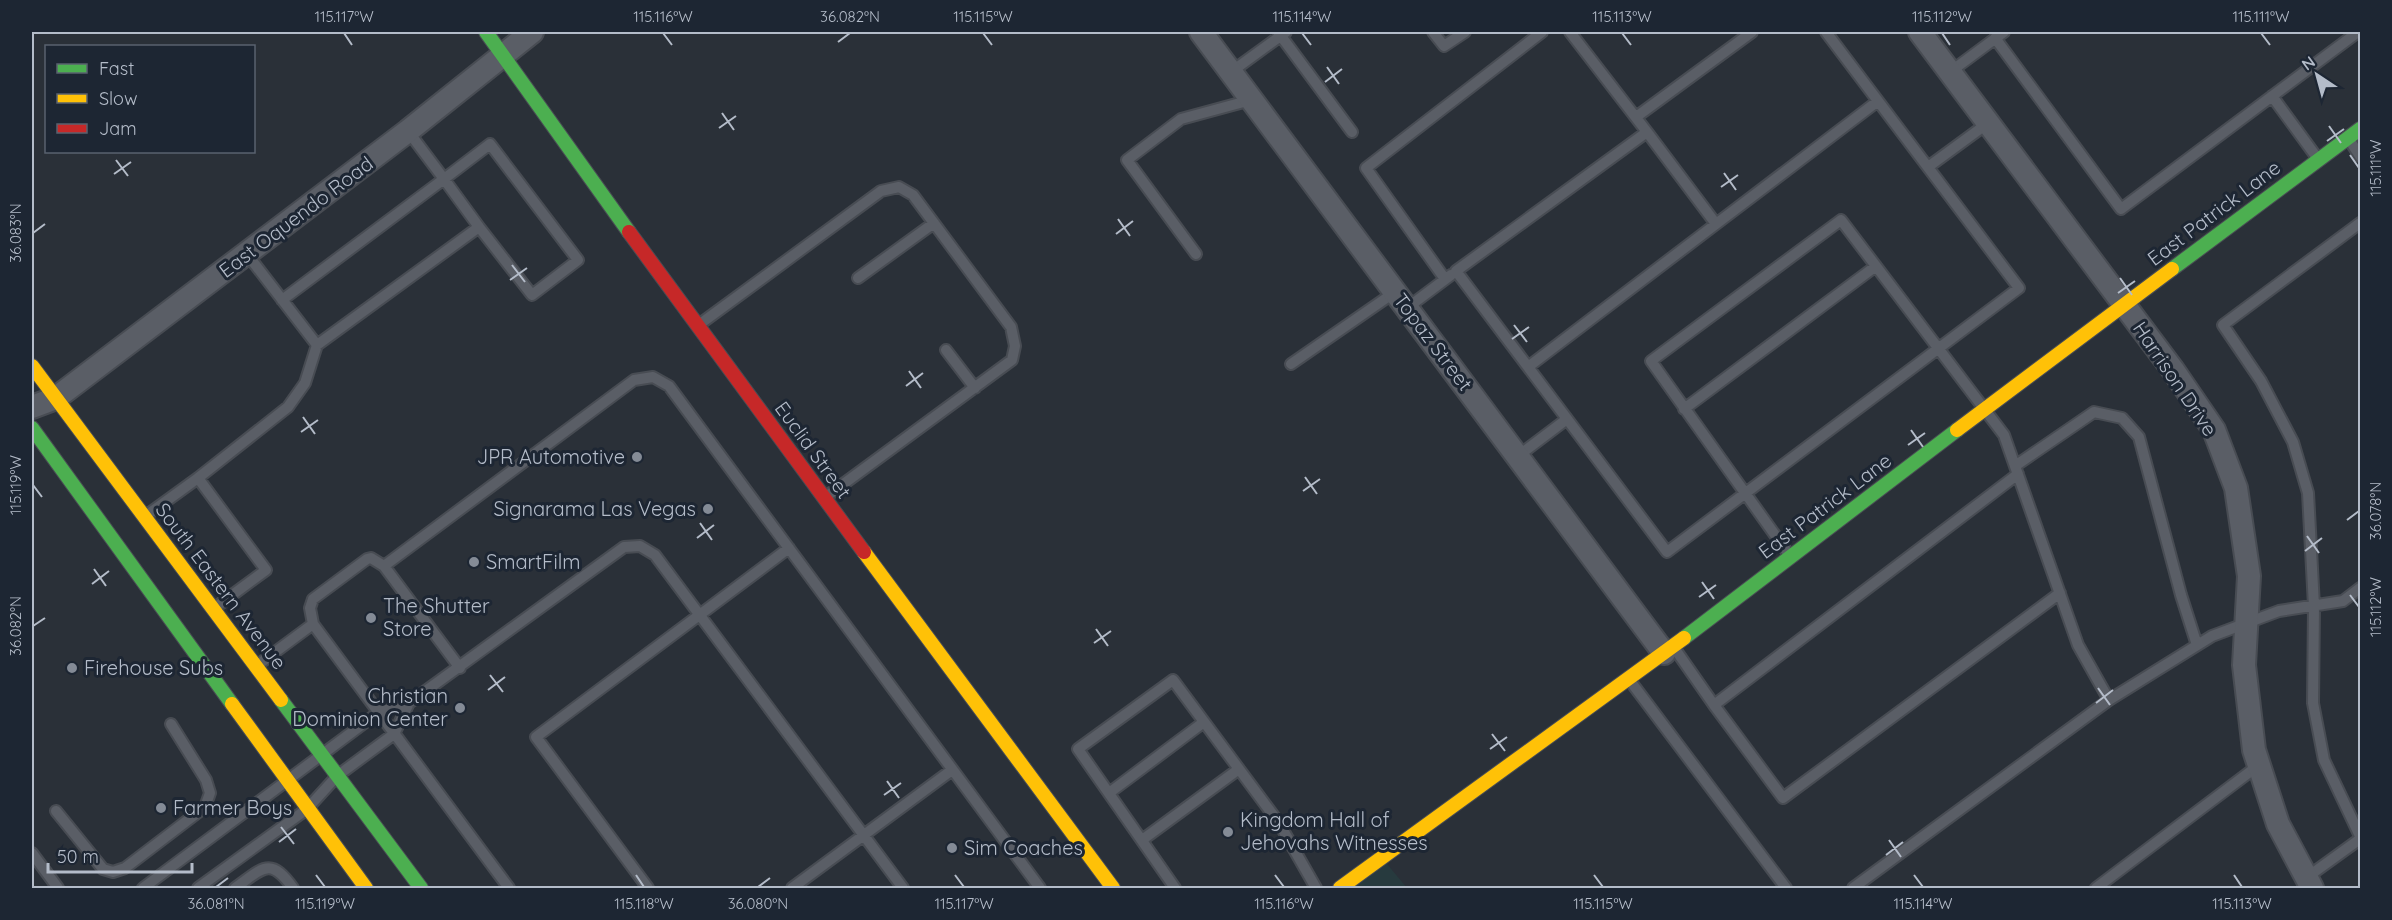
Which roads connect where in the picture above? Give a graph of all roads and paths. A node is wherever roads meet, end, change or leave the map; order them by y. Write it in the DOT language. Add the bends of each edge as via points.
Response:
graph roads {
  1 [pos="486,32"];
  2 [pos="532,32"];
  3 [pos="1201,32"];
  4 [pos="1433,32"];
  5 [pos="1465,32"];
  6 [pos="1542,32"];
  7 [pos="1570,32"];
  8 [pos="1752,32"];
  9 [pos="1826,32"];
  10 [pos="1920,32"];
  11 [pos="2358,32"];
  12 [pos="1282,33"];
  13 [pos="2000,35"];
  14 [pos="502,54"];
  15 [pos="1231,72"];
  16 [pos="1950,72"];
  17 [pos="2272,96"];
  18 [pos="1251,100"];
  19 [pos="1878,101"];
  20 [pos="1636,117"];
  21 [pos="1988,123"];
  22 [pos="2361,129"];
  23 [pos="408,131"];
  24 [pos="1352,132"];
  25 [pos="1647,132"];
  26 [pos="2348,138"];
  27 [pos="2361,156"];
  28 [pos="2318,160"];
  29 [pos="1928,167"];
  30 [pos="444,179"];
  31 [pos="934,223"];
  32 [pos="2361,223"];
  33 [pos="1716,224"];
  34 [pos="479,227"];
  35 [pos="247,254"];
  36 [pos="1196,254"];
  37 [pos="1876,266"];
  38 [pos="1456,271"];
  39 [pos="858,278"];
  40 [pos="1445,279"];
  41 [pos="282,300"];
  42 [pos="1401,300"];
  43 [pos="2123,305"];
  44 [pos="698,326"];
  45 [pos="317,345"];
  46 [pos="1938,348"];
  47 [pos="946,350"];
  48 [pos="1292,364"];
  49 [pos="32,366"];
  50 [pos="1528,367"];
  51 [pos="975,388"];
  52 [pos="56,398"];
  53 [pos="32,407"];
  54 [pos="1684,409"];
  55 [pos="1985,410"];
  56 [pos="1567,419"];
  57 [pos="34,435"];
  58 [pos="1518,456"];
  59 [pos="2016,470"];
  60 [pos="198,478"];
  61 [pos="1745,493"];
  62 [pos="825,498"];
  63 [pos="144,517"];
  64 [pos="789,548"];
  65 [pos="1790,556"];
  66 [pos="384,566"];
  67 [pos="2361,588"];
  68 [pos="2060,593"];
  69 [pos="2314,606"];
  70 [pos="213,609"];
  71 [pos="699,614"];
  72 [pos="2246,621"];
  73 [pos="313,624"];
  74 [pos="2197,645"];
  75 [pos="1669,650"];
  76 [pos="256,666"];
  77 [pos="460,668"];
  78 [pos="1629,679"];
  79 [pos="2109,700"];
  80 [pos="409,703"];
  81 [pos="1714,705"];
  82 [pos="379,712"];
  83 [pos="1204,722"];
  84 [pos="171,724"];
  85 [pos="393,734"];
  86 [pos="322,756"];
  87 [pos="2259,765"];
  88 [pos="1239,769"];
  89 [pos="952,770"];
  90 [pos="337,776"];
  91 [pos="288,782"];
  92 [pos="1109,793"];
  93 [pos="307,810"];
  94 [pos="56,811"];
  95 [pos="864,836"];
  96 [pos="2361,838"];
  97 [pos="1142,840"];
  98 [pos="32,853"];
  99 [pos="1359,883"];
  100 [pos="2309,883"];
  101 [pos="58,888"];
  102 [pos="143,888"];
  103 [pos="198,888"];
  104 [pos="235,888"];
  105 [pos="293,888"];
  106 [pos="366,888"];
  107 [pos="421,888"];
  108 [pos="509,888"];
  109 [pos="648,888"];
  110 [pos="792,888"];
  111 [pos="903,888"];
  112 [pos="1040,888"];
  113 [pos="1113,888"];
  114 [pos="1175,888"];
  115 [pos="1316,888"];
  116 [pos="1340,888"];
  117 [pos="1786,888"];
  118 [pos="1853,888"];
  119 [pos="2096,888"];
  1 -- 14 [label="main road, Euclid Street"];
  2 -- 14 [label="street, East Oquendo Road"];
  3 -- 15 [label="street, Topaz Street"];
  4 -- 5 [label="lane" via="1444,46"];
  6 -- 40 [label="lane" via="1366,168"];
  7 -- 20 [label="lane"];
  8 -- 20 [label="lane"];
  9 -- 19 [label="lane"];
  10 -- 16 [label="street, Harrison Drive"];
  11 -- 17 [label="lane"];
  12 -- 15 [label="lane"];
  12 -- 24 [label="lane"];
  13 -- 16 [label="lane"];
  13 -- 17 [label="lane" via="2121,209"];
  14 -- 23 [label="street, East Oquendo Road"];
  14 -- 44 [label="main road, Euclid Street"];
  15 -- 18 [label="street, Topaz Street"];
  16 -- 21 [label="street, Harrison Drive"];
  17 -- 28 [label="lane"];
  18 -- 36 [label="lane" via="1181,119 1127,160"];
  18 -- 42 [label="street, Topaz Street"];
  19 -- 29 [label="lane"];
  19 -- 33 [label="lane"];
  20 -- 25 [label="lane"];
  21 -- 29 [label="lane"];
  21 -- 43 [label="street, Harrison Drive"];
  22 -- 26 [label="main road, East Patrick Lane"];
  23 -- 30 [label="lane"];
  23 -- 35 [label="street, East Oquendo Road"];
  25 -- 33 [label="lane"];
  25 -- 38 [label="lane"];
  26 -- 27 [label="lane"];
  26 -- 28 [label="main road, East Patrick Lane"];
  28 -- 43 [label="main road, East Patrick Lane"];
  29 -- 46 [label="lane" via="2019,288"];
  30 -- 34 [label="lane"];
  30 -- 34 [label="lane" via="490,144 578,260 532,295"];
  30 -- 41 [label="lane"];
  31 -- 39 [label="lane"];
  31 -- 44 [label="lane" via="913,195 899,188 881,191"];
  31 -- 51 [label="lane" via="1011,327 1015,346 1012,360"];
  32 -- 69 [label="lane" via="2223,325 2294,442 2308,493"];
  33 -- 50 [label="lane"];
  34 -- 45 [label="lane"];
  35 -- 41 [label="lane"];
  35 -- 52 [label="street, East Oquendo Road"];
  37 -- 46 [label="lane"];
  37 -- 54 [label="lane"];
  37 -- 54 [label="lane" via="1841,220 1651,361"];
  38 -- 40 [label="lane"];
  38 -- 50 [label="lane"];
  40 -- 42 [label="lane"];
  41 -- 45 [label="lane"];
  42 -- 48 [label="lane"];
  42 -- 58 [label="street, Topaz Street"];
  43 -- 55 [label="main road, East Patrick Lane"];
  43 -- 72 [label="street, Harrison Drive" via="2214,430 2235,488 2249,576"];
  44 -- 62 [label="main road, Euclid Street"];
  45 -- 60 [label="lane" via="304,384 288,407"];
  46 -- 55 [label="lane"];
  46 -- 61 [label="lane"];
  47 -- 51 [label="lane"];
  49 -- 52 [label="main road, South Eastern Avenue"];
  50 -- 56 [label="lane"];
  51 -- 62 [label="lane"];
  52 -- 53 [label="street, East Oquendo Road"];
  52 -- 57 [label="street, East Oquendo Road"];
  52 -- 63 [label="main road, South Eastern Avenue"];
  54 -- 61 [label="lane"];
  55 -- 59 [label="lane" via="2004,435"];
  55 -- 65 [label="main road, East Patrick Lane"];
  56 -- 58 [label="lane"];
  56 -- 61 [label="lane" via="1667,552"];
  57 -- 91 [label="main road"];
  58 -- 75 [label="street, Topaz Street"];
  59 -- 68 [label="lane"];
  59 -- 74 [label="lane" via="2094,412 2122,418 2139,437"];
  59 -- 81 [label="lane"];
  60 -- 63 [label="lane"];
  60 -- 70 [label="lane" via="266,570"];
  61 -- 65 [label="lane"];
  62 -- 113 [label="main road, Euclid Street"];
  63 -- 70 [label="main road, South Eastern Avenue"];
  64 -- 66 [label="lane" via="669,386 653,377 634,380"];
  64 -- 71 [label="lane"];
  64 -- 89 [label="lane"];
  65 -- 75 [label="main road, East Patrick Lane"];
  66 -- 73 [label="lane" via="367,559 313,599"];
  66 -- 77 [label="lane"];
  67 -- 69 [label="lane" via="2343,601"];
  68 -- 79 [label="lane" via="2078,645"];
  68 -- 81 [label="lane" via="1783,798"];
  69 -- 72 [label="lane"];
  69 -- 96 [label="lane" via="2313,703 2324,760"];
  70 -- 76 [label="main road, South Eastern Avenue"];
  71 -- 77 [label="lane" via="655,555 640,546 624,547"];
  71 -- 95 [label="lane"];
  71 -- 109 [label="lane" via="537,737"];
  72 -- 74 [label="lane"];
  72 -- 87 [label="street, Harrison Drive" via="2244,665"];
  73 -- 76 [label="lane"];
  73 -- 82 [label="lane"];
  74 -- 79 [label="lane"];
  75 -- 78 [label="main road, East Patrick Lane"];
  75 -- 81 [label="lane"];
  76 -- 86 [label="main road, South Eastern Avenue"];
  77 -- 80 [label="lane"];
  78 -- 99 [label="main road, East Patrick Lane"];
  78 -- 117 [label="lane"];
  79 -- 118 [label="lane"];
  80 -- 82 [label="lane"];
  80 -- 85 [label="lane"];
  82 -- 85 [label="lane"];
  82 -- 86 [label="lane"];
  83 -- 88 [label="lane"];
  83 -- 92 [label="lane"];
  83 -- 92 [label="lane" via="1173,680 1078,749"];
  84 -- 94 [label="lane" via="210,793 205,807 125,868 113,872 103,869"];
  85 -- 90 [label="lane"];
  85 -- 108 [label="lane"];
  86 -- 90 [label="main road, South Eastern Avenue"];
  86 -- 91 [label="lane"];
  87 -- 100 [label="street, Harrison Drive" via="2278,824"];
  87 -- 119 [label="lane"];
  88 -- 97 [label="lane"];
  88 -- 115 [label="lane" via="1279,823"];
  89 -- 95 [label="lane"];
  89 -- 112 [label="lane"];
  90 -- 93 [label="lane"];
  90 -- 107 [label="main road, South Eastern Avenue"];
  91 -- 93 [label="main road"];
  91 -- 102 [label="lane"];
  92 -- 97 [label="lane"];
  93 -- 103 [label="lane"];
  93 -- 106 [label="main road"];
  95 -- 110 [label="lane"];
  95 -- 111 [label="lane"];
  96 -- 100 [label="lane"];
  97 -- 114 [label="lane"];
  98 -- 101 [label="lane"];
  99 -- 116 [label="main road, East Patrick Lane"];
  104 -- 105 [label="lane" via="269,868 277,870"];
}
